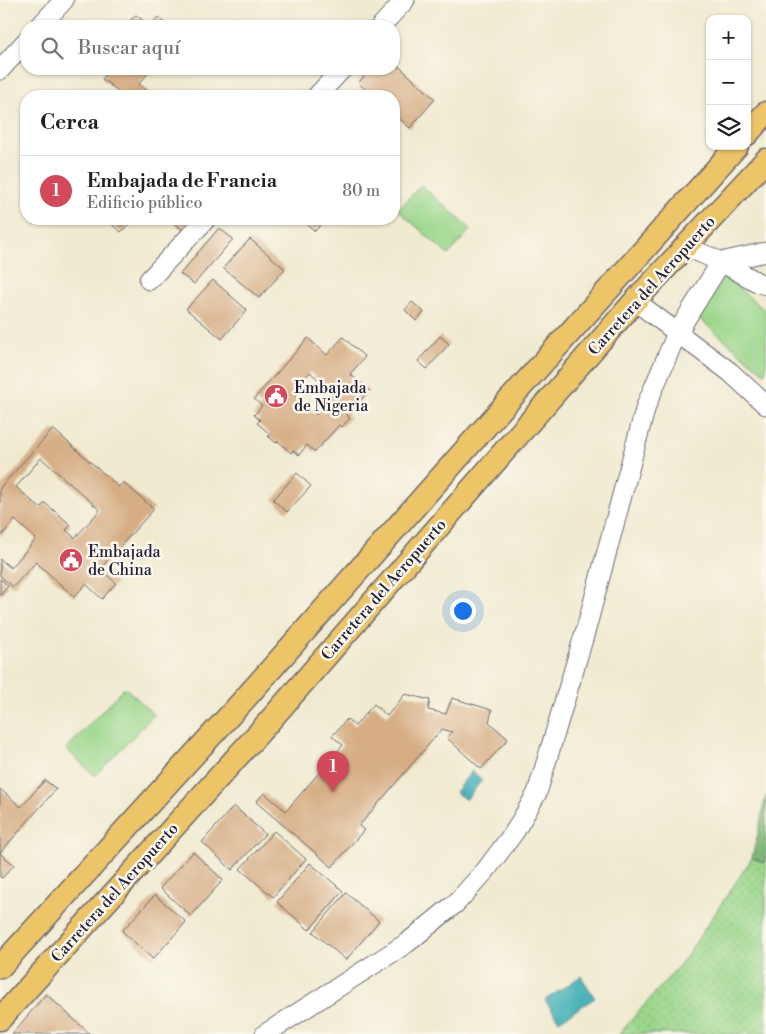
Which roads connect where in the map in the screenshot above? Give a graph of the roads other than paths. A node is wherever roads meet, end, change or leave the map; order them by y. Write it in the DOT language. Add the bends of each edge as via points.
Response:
graph roads {
  1 [pos="64,0"];
  2 [pos="405,0"];
  3 [pos="46,20"];
  4 [pos="387,20"];
  5 [pos="20,48"];
  6 [pos="0,70"];
  7 [pos="336,75"];
  8 [pos="323,90"];
  9 [pos="766,113"];
  10 [pos="751,130"];
  11 [pos="732,150"];
  12 [pos="766,160"];
  13 [pos="200,225"];
  14 [pos="685,246"];
  15 [pos="766,252"];
  16 [pos="721,262"];
  17 [pos="149,280"];
  18 [pos="766,285"];
  19 [pos="634,301"];
  20 [pos="677,333"];
  21 [pos="766,405"];
  22 [pos="0,967"];
  23 [pos="0,1018"];
  24 [pos="265,1034"];
  1 -- 3 [label="street"];
  2 -- 4 [label="street"];
  5 -- 6 [label="street"];
  7 -- 8 [label="street"];
  9 -- 10 [label="main road"];
  11 -- 22 [label="main road, Carretera del Aeropuerto"];
  12 -- 14 [label="main road, Carretera del Aeropuerto"];
  13 -- 17 [label="street"];
  14 -- 16 [label="street"];
  14 -- 19 [label="main road, Carretera del Aeropuerto"];
  15 -- 16 [label="street"];
  16 -- 18 [label="street"];
  16 -- 20 [label="street"];
  19 -- 20 [label="street"];
  19 -- 23 [label="main road, Carretera del Aeropuerto" via="266,725"];
  20 -- 21 [label="street" via="730,372"];
  20 -- 24 [label="street" via="646,406 583,639 537,793 515,831 486,870 456,902 407,943"];
}
